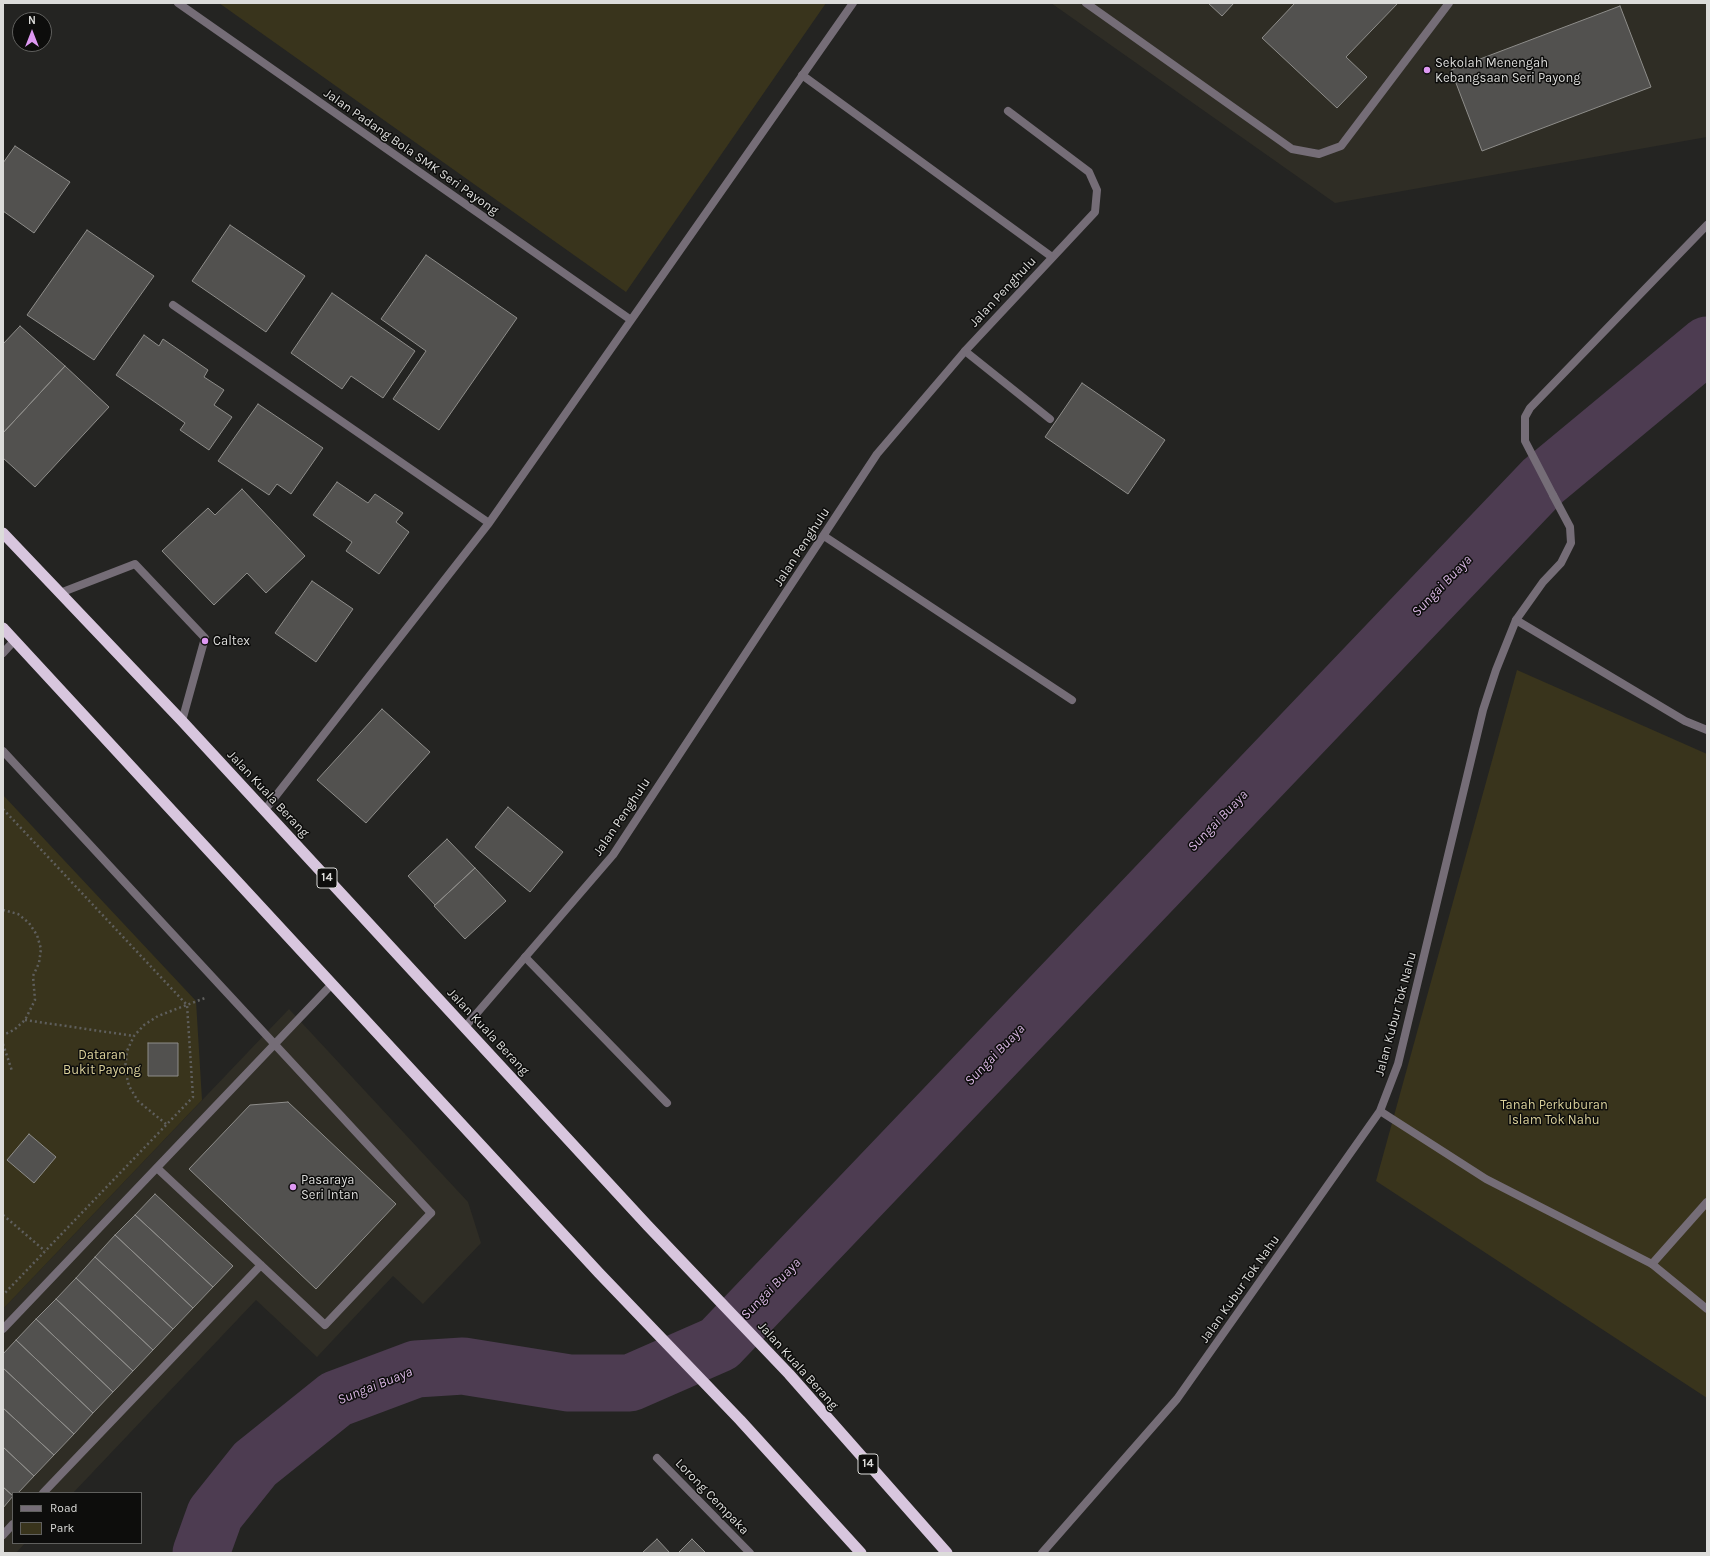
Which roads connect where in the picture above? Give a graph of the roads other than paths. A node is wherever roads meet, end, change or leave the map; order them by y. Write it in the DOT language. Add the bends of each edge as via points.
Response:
graph roads {
  1 [pos="178,3"];
  2 [pos="853,3"];
  3 [pos="1086,3"];
  4 [pos="1449,3"];
  5 [pos="802,75"];
  6 [pos="1008,111"];
  7 [pos="1707,225"];
  8 [pos="1052,257"];
  9 [pos="173,305"];
  10 [pos="631,320"];
  11 [pos="965,351"];
  12 [pos="1050,419"];
  13 [pos="489,523"];
  14 [pos="3,533"];
  15 [pos="824,536"];
  16 [pos="60,593"];
  17 [pos="1516,620"];
  18 [pos="3,628"];
  19 [pos="14,641"];
  20 [pos="3,653"];
  21 [pos="1072,700"];
  22 [pos="182,721"];
  23 [pos="1707,730"];
  24 [pos="3,751"];
  25 [pos="264,811"];
  26 [pos="525,957"];
  27 [pos="332,984"];
  28 [pos="465,1027"];
  29 [pos="276,1044"];
  30 [pos="667,1103"];
  31 [pos="1380,1111"];
  32 [pos="157,1168"];
  33 [pos="1707,1202"];
  34 [pos="1652,1264"];
  35 [pos="261,1265"];
  36 [pos="1707,1309"];
  37 [pos="3,1329"];
  38 [pos="657,1458"];
  39 [pos="44,1492"];
  40 [pos="12,1525"];
  41 [pos="3,1535"];
  42 [pos="750,1553"];
  43 [pos="861,1553"];
  44 [pos="947,1553"];
  45 [pos="1042,1553"];
  1 -- 10 [label="street, Jalan Padang Bola SMK Seri Payong"];
  2 -- 5 [label="street"];
  3 -- 4 [label="street" via="1292,149 1319,154 1341,146"];
  5 -- 8 [label="street"];
  5 -- 10 [label="street"];
  6 -- 8 [label="street, Jalan Penghulu" via="1089,172 1097,190 1095,212"];
  7 -- 17 [label="street, Jalan Kubur Tok Nahu" via="1530,408 1525,417 1524,441 1570,527 1570,543 1561,563 1543,582"];
  8 -- 11 [label="street, Jalan Penghulu"];
  9 -- 13 [label="street"];
  10 -- 13 [label="street"];
  11 -- 12 [label="street"];
  11 -- 15 [label="street, Jalan Penghulu" via="878,454"];
  13 -- 25 [label="street"];
  14 -- 16 [label="highway, Jalan Kuala Berang / 14"];
  15 -- 21 [label="street"];
  15 -- 26 [label="street, Jalan Penghulu" via="613,855"];
  16 -- 22 [label="highway, Jalan Kuala Berang / 14"];
  16 -- 22 [label="street" via="135,564 205,638"];
  17 -- 23 [label="street" via="1685,720"];
  17 -- 31 [label="street, Jalan Kubur Tok Nahu" via="1483,710 1398,1064"];
  18 -- 19 [label="highway"];
  19 -- 20 [label="street"];
  19 -- 27 [label="highway"];
  22 -- 25 [label="highway, Jalan Kuala Berang / 14"];
  24 -- 29 [label="street"];
  25 -- 28 [label="highway, Jalan Kuala Berang / 14"];
  26 -- 28 [label="street, Jalan Penghulu"];
  26 -- 30 [label="street"];
  27 -- 29 [label="street"];
  27 -- 43 [label="highway"];
  28 -- 44 [label="highway, Jalan Kuala Berang / 14" via="788,1374"];
  29 -- 32 [label="street"];
  29 -- 35 [label="street" via="431,1213 325,1325"];
  31 -- 34 [label="street" via="1486,1179"];
  31 -- 45 [label="street, Jalan Kubur Tok Nahu" via="1177,1399"];
  32 -- 35 [label="street"];
  32 -- 37 [label="street"];
  33 -- 34 [label="street"];
  34 -- 36 [label="street"];
  35 -- 39 [label="street"];
  38 -- 42 [label="street, Lorong Cempaka"];
  40 -- 41 [label="street"];
}
